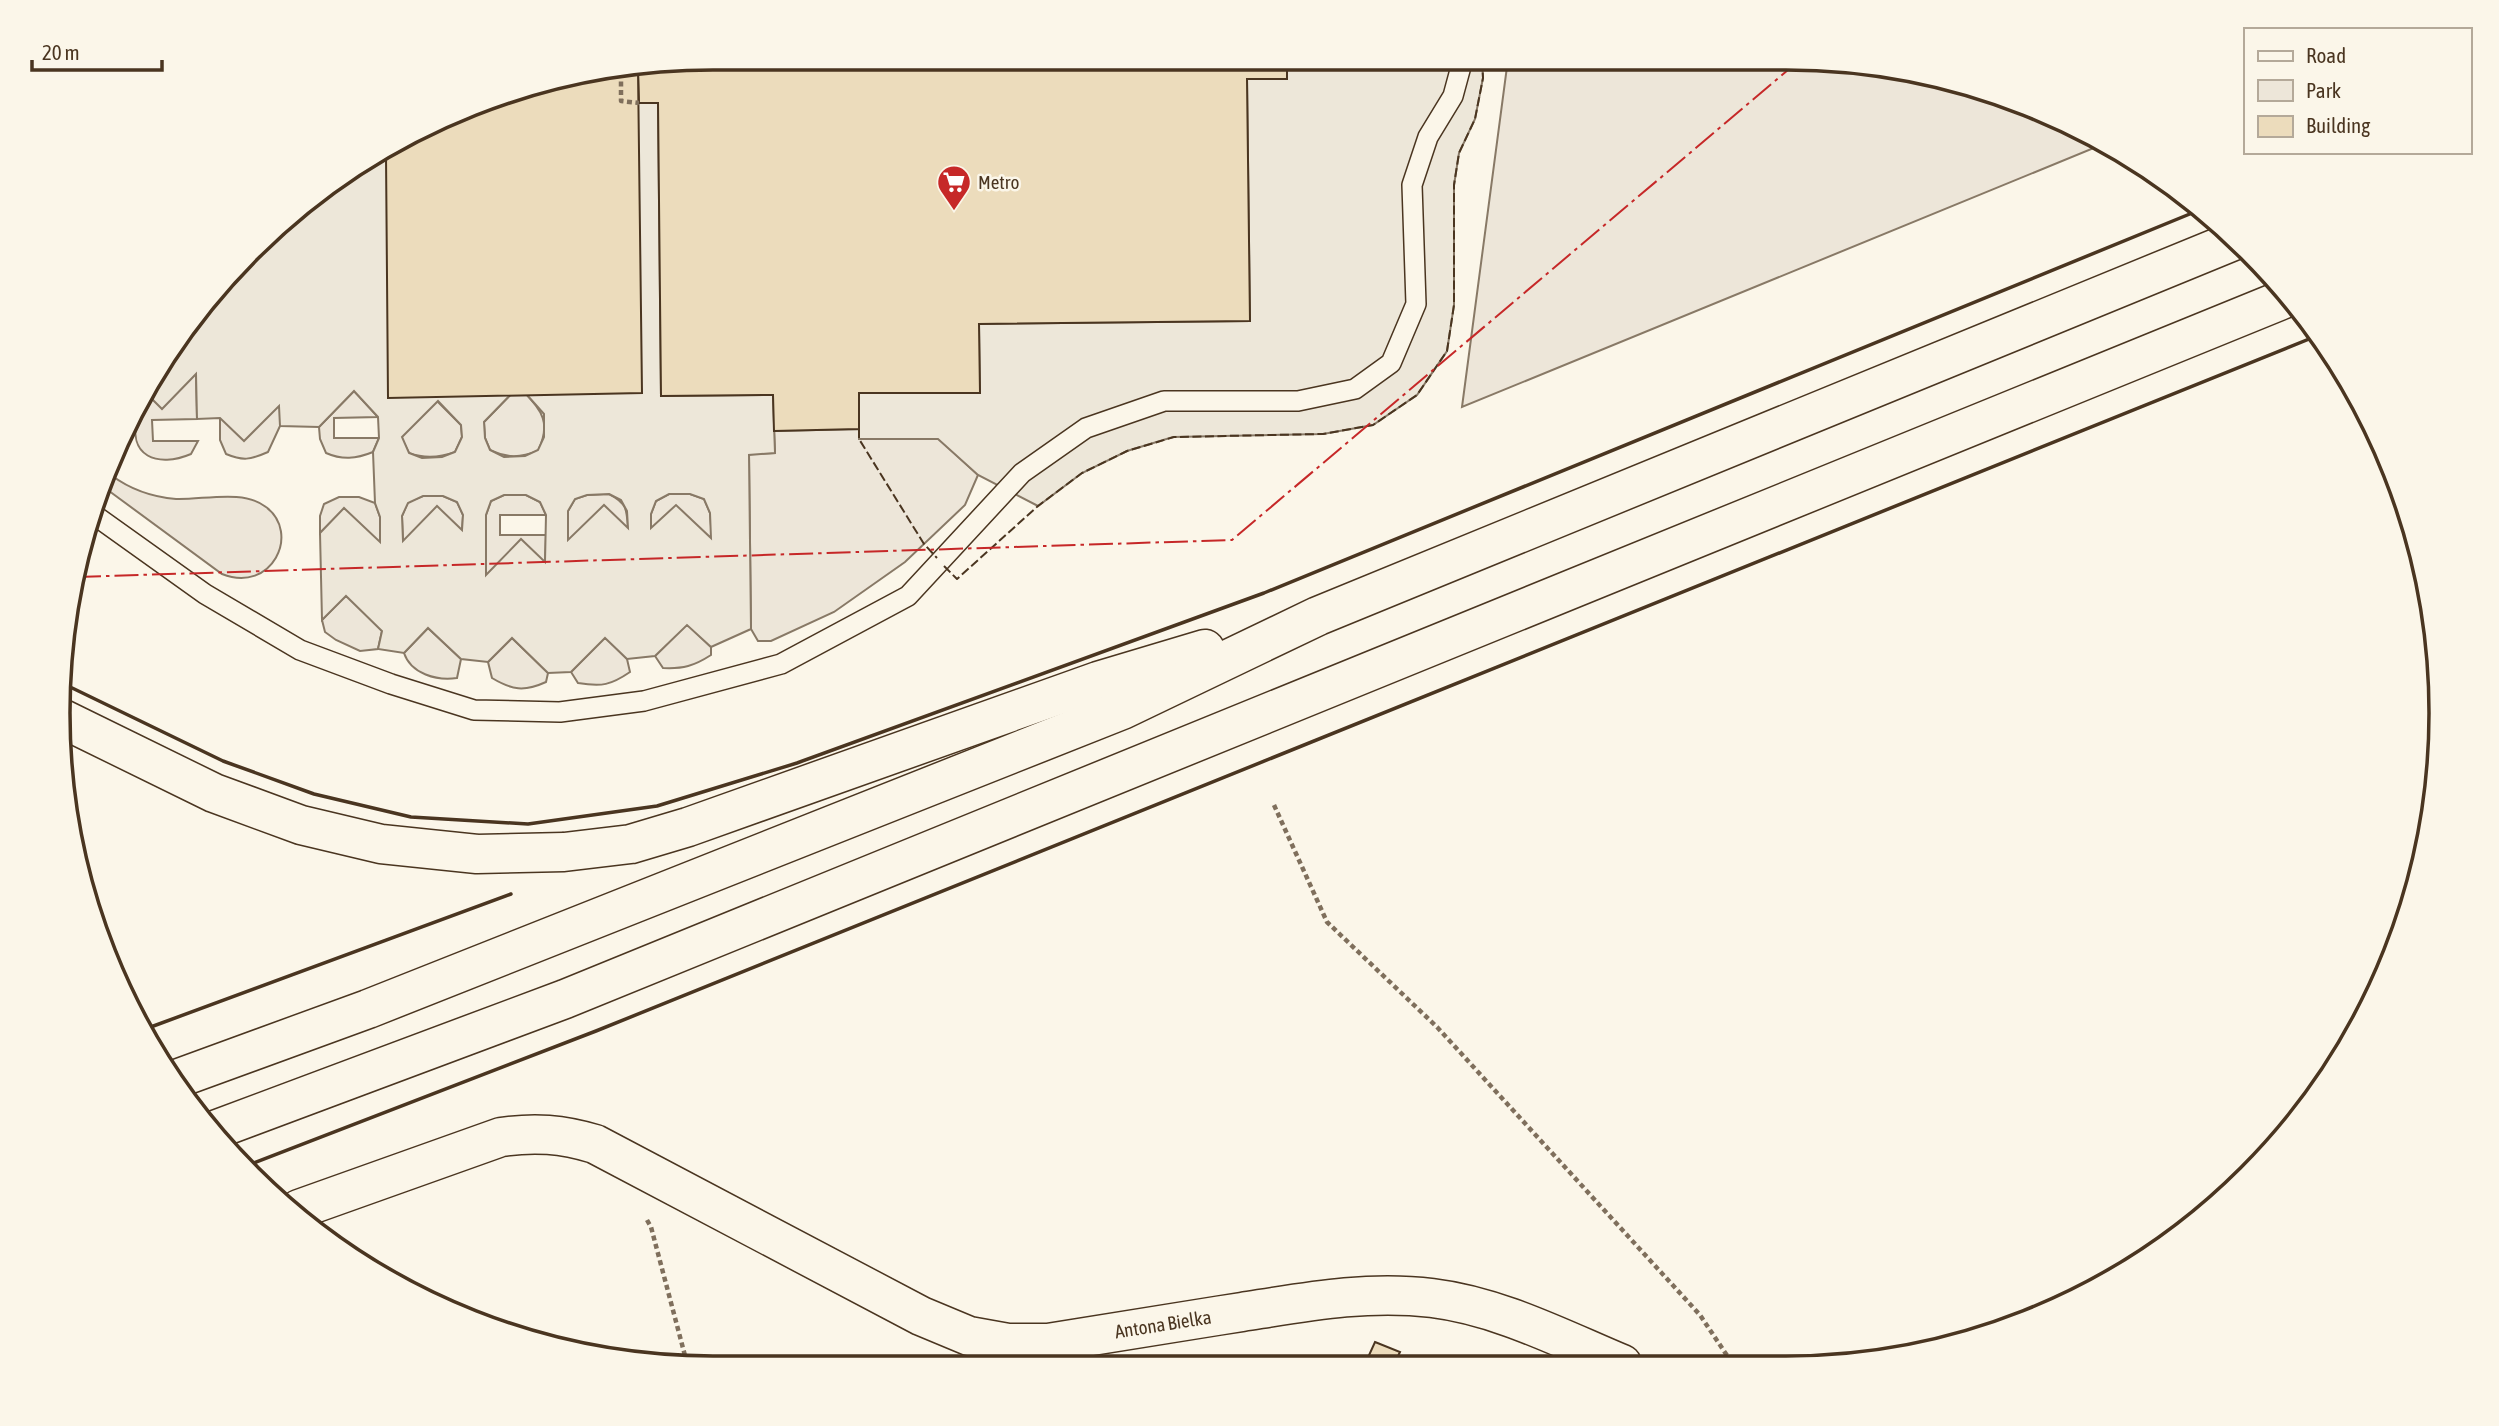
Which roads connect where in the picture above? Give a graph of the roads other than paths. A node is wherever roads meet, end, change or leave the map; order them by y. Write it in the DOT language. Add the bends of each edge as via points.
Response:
graph roads {
  1 [pos="1460,70"];
  2 [pos="2226,244"];
  3 [pos="2279,301"];
  4 [pos="100,519"];
  5 [pos="1318,616"];
  6 [pos="70,723"];
  7 [pos="183,1077"];
  8 [pos="222,1127"];
  9 [pos="303,1208"];
  10 [pos="1603,1356"];
  1 -- 4 [label="lane" via="1453,96 1427,137 1412,184 1416,304 1391,363 1344,392 1298,401 1164,401 1086,428 1022,473 908,596 781,664 644,701 560,712 474,710 300,650 205,594"];
  2 -- 5 [label="main road"];
  3 -- 8 [label="main road" via="565,999"];
  5 -- 6 [label="main road" via="1098,681 688,827 631,844 564,852 436,850 381,844 301,825 214,793"];
  5 -- 7 [label="main road" via="1122,710 368,1009"];
  9 -- 10 [label="main road, Antona Bielka" via="501,1137 527,1133 571,1137 594,1144 921,1317 969,1336 1008,1343 1048,1343 1382,1294 1481,1308"];
}
